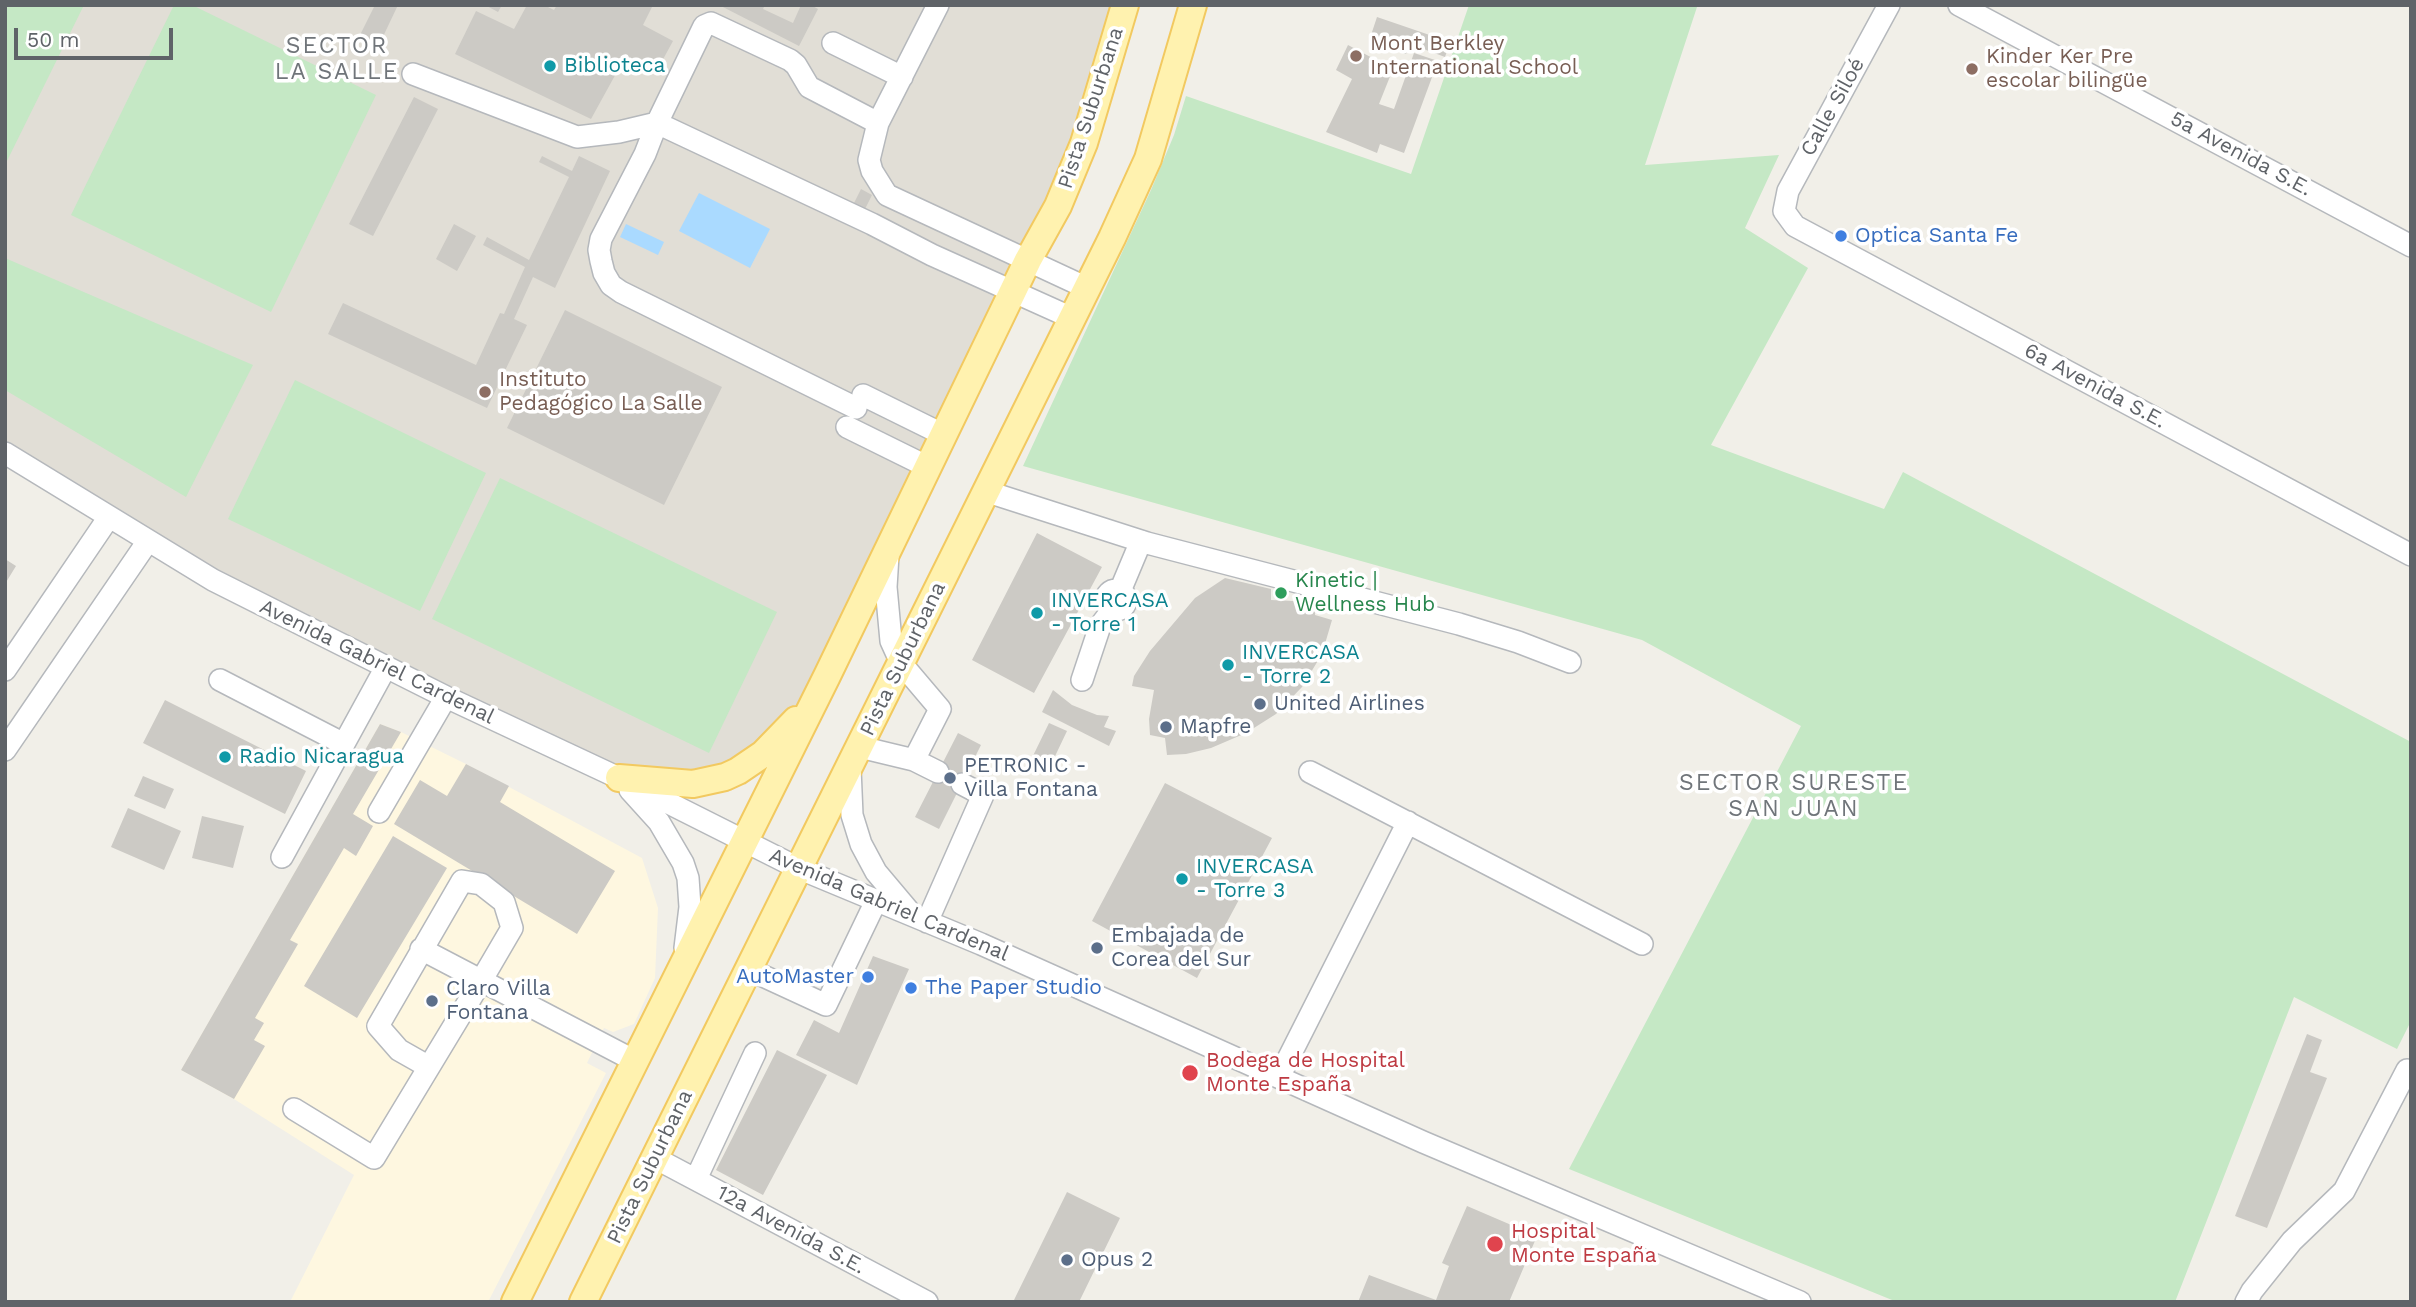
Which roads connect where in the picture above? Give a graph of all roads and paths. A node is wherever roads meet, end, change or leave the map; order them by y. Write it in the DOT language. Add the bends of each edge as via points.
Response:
graph roads {
  1 [pos="938,5"];
  2 [pos="1125,5"];
  3 [pos="1192,5"];
  4 [pos="1889,5"];
  5 [pos="1959,5"];
  6 [pos="832,43"];
  7 [pos="413,74"];
  8 [pos="902,77"];
  9 [pos="657,123"];
  10 [pos="878,123"];
  11 [pos="887,195"];
  12 [pos="1784,211"];
  13 [pos="872,224"];
  14 [pos="2411,246"];
  15 [pos="1028,260"];
  16 [pos="1087,288"];
  17 [pos="1013,291"];
  18 [pos="1072,318"];
  19 [pos="855,410"];
  20 [pos="944,435"];
  21 [pos="5,453"];
  22 [pos="928,467"];
  23 [pos="985,491"];
  24 [pos="108,517"];
  25 [pos="148,541"];
  26 [pos="1141,541"];
  27 [pos="889,549"];
  28 [pos="2411,555"];
  29 [pos="1570,662"];
  30 [pos="901,663"];
  31 [pos="386,667"];
  32 [pos="5,670"];
  33 [pos="827,676"];
  34 [pos="220,680"];
  35 [pos="1082,680"];
  36 [pos="446,697"];
  37 [pos="344,744"];
  38 [pos="5,750"];
  39 [pos="855,758"];
  40 [pos="914,760"];
  41 [pos="938,772"];
  42 [pos="1310,772"];
  43 [pos="619,778"];
  44 [pos="962,784"];
  45 [pos="379,812"];
  46 [pos="1408,822"];
  47 [pos="745,842"];
  48 [pos="282,857"];
  49 [pos="798,868"];
  50 [pos="876,901"];
  51 [pos="921,919"];
  52 [pos="1642,944"];
  53 [pos="421,949"];
  54 [pos="748,969"];
  55 [pos="678,976"];
  56 [pos="481,981"];
  57 [pos="755,1053"];
  58 [pos="635,1061"];
  59 [pos="429,1067"];
  60 [pos="2407,1070"];
  61 [pos="1279,1077"];
  62 [pos="294,1108"];
  63 [pos="655,1158"];
  64 [pos="696,1179"];
  65 [pos="515,1302"];
  66 [pos="583,1302"];
  67 [pos="927,1302"];
  68 [pos="1800,1302"];
  69 [pos="2246,1302"];
  1 -- 8 [label="street"];
  2 -- 15 [label="main road, Pista Suburbana" via="1084,142 1058,206"];
  3 -- 16 [label="main road, Pista Suburbana" via="1148,159"];
  4 -- 12 [label="street, Calle Siloé" via="1788,191"];
  5 -- 14 [label="street, 5a Avenida S.E."];
  6 -- 8 [label="street"];
  7 -- 9 [label="street" via="576,137"];
  8 -- 10 [label="street"];
  9 -- 10 [label="street" via="704,26 711,23 790,60 809,87"];
  9 -- 13 [label="street"];
  9 -- 19 [label="street" via="601,239 601,261 611,285"];
  10 -- 11 [label="street" via="869,160"];
  11 -- 13 [label="street"];
  11 -- 15 [label="street"];
  12 -- 28 [label="street, 6a Avenida S.E." via="1794,226"];
  13 -- 17 [label="street"];
  15 -- 16 [label="street"];
  15 -- 17 [label="main road, Pista Suburbana"];
  16 -- 18 [label="main road, Pista Suburbana"];
  17 -- 18 [label="street"];
  17 -- 20 [label="main road, Pista Suburbana"];
  18 -- 23 [label="main road, Pista Suburbana"];
  19 -- 20 [label="street"];
  19 -- 22 [label="street"];
  20 -- 22 [label="main road, Pista Suburbana"];
  21 -- 24 [label="street, Avenida Gabriel Cardenal"];
  22 -- 27 [label="main road, Pista Suburbana"];
  23 -- 26 [label="street"];
  23 -- 30 [label="main road, Pista Suburbana"];
  24 -- 25 [label="street, Avenida Gabriel Cardenal"];
  24 -- 32 [label="street"];
  25 -- 31 [label="street, Avenida Gabriel Cardenal" via="213,580"];
  25 -- 38 [label="street"];
  26 -- 29 [label="street" via="1459,624"];
  26 -- 35 [label="street" via="1117,600 1100,626"];
  27 -- 30 [label="street" via="886,587 891,641"];
  27 -- 33 [label="main road, Pista Suburbana"];
  30 -- 39 [label="main road, Pista Suburbana"];
  30 -- 40 [label="street" via="940,709"];
  31 -- 36 [label="street, Avenida Gabriel Cardenal"];
  31 -- 37 [label="street"];
  33 -- 43 [label="main road" via="778,740 738,771 693,783"];
  33 -- 47 [label="main road, Pista Suburbana"];
  34 -- 37 [label="street"];
  36 -- 43 [label="street, Avenida Gabriel Cardenal"];
  36 -- 45 [label="street"];
  37 -- 48 [label="street"];
  39 -- 40 [label="street"];
  39 -- 49 [label="main road, Pista Suburbana"];
  39 -- 51 [label="street" via="852,814 861,844 886,885"];
  40 -- 41 [label="street"];
  42 -- 46 [label="street"];
  43 -- 47 [label="street, Avenida Gabriel Cardenal"];
  43 -- 55 [label="street" via="670,838 688,878 690,920"];
  44 -- 51 [label="street" via="983,795"];
  46 -- 52 [label="street"];
  46 -- 61 [label="street"];
  47 -- 49 [label="street, Avenida Gabriel Cardenal"];
  47 -- 55 [label="main road, Pista Suburbana"];
  49 -- 50 [label="street, Avenida Gabriel Cardenal"];
  49 -- 54 [label="main road, Pista Suburbana"];
  50 -- 51 [label="street, Avenida Gabriel Cardenal"];
  50 -- 54 [label="street" via="826,1005"];
  51 -- 61 [label="street, Avenida Gabriel Cardenal"];
  53 -- 56 [label="street"];
  53 -- 56 [label="street" via="462,881 481,884 504,902 512,928"];
  53 -- 59 [label="street" via="377,1026 399,1050"];
  54 -- 63 [label="main road, Pista Suburbana"];
  55 -- 58 [label="main road, Pista Suburbana"];
  56 -- 58 [label="street"];
  56 -- 59 [label="street"];
  57 -- 64 [label="street"];
  58 -- 65 [label="main road, Pista Suburbana"];
  59 -- 62 [label="street" via="374,1158"];
  60 -- 69 [label="street" via="2344,1191 2291,1241"];
  61 -- 68 [label="street, Avenida Gabriel Cardenal"];
  63 -- 64 [label="street, 12a Avenida S.E."];
  63 -- 66 [label="main road, Pista Suburbana"];
  64 -- 67 [label="street, 12a Avenida S.E."];
}
